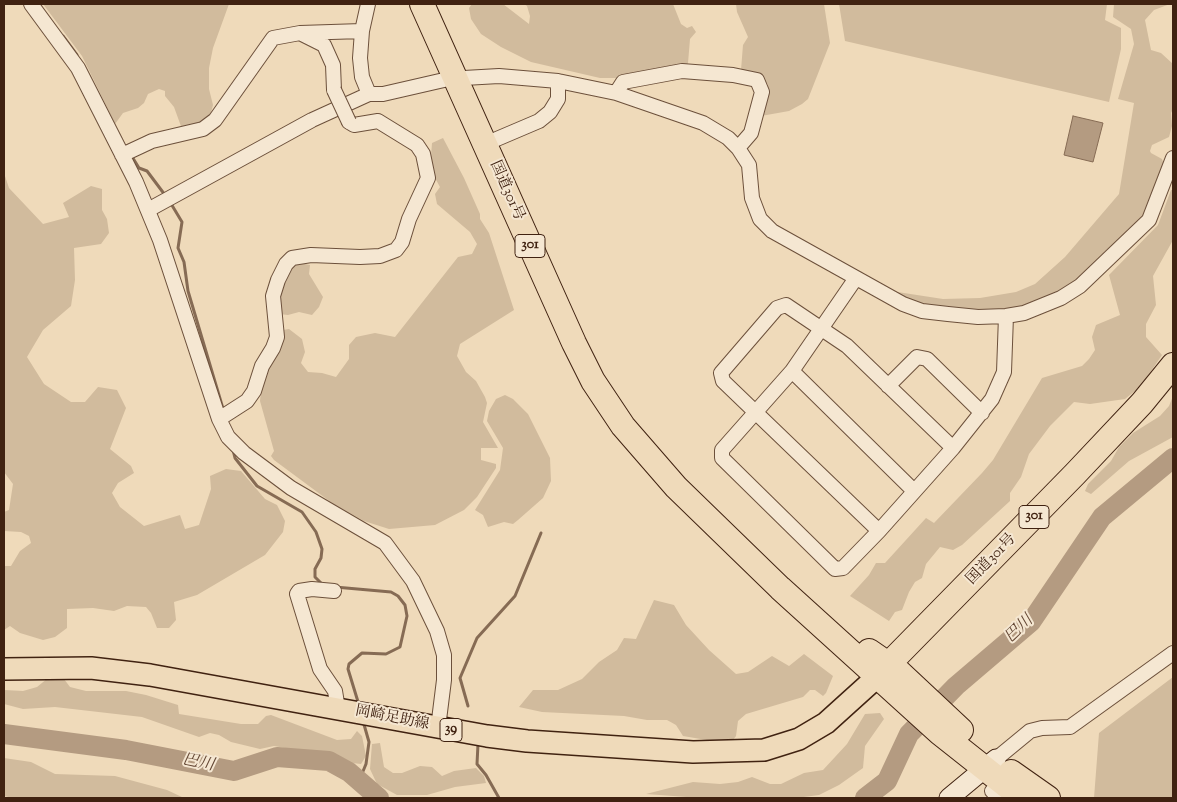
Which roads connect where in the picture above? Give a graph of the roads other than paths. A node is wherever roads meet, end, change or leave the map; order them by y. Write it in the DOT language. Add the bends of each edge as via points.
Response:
graph roads {
  1 [pos="31,4"];
  2 [pos="368,4"];
  3 [pos="422,4"];
  4 [pos="362,30"];
  5 [pos="300,33"];
  6 [pos="464,78"];
  7 [pos="444,80"];
  8 [pos="558,81"];
  9 [pos="616,93"];
  10 [pos="369,94"];
  11 [pos="485,144"];
  12 [pos="738,148"];
  13 [pos="122,154"];
  14 [pos="1173,158"];
  15 [pos="148,210"];
  16 [pos="856,278"];
  17 [pos="1006,316"];
  18 [pos="823,329"];
  19 [pos="1173,365"];
  20 [pos="792,371"];
  21 [pos="888,386"];
  22 [pos="754,412"];
  23 [pos="982,413"];
  24 [pos="219,419"];
  25 [pos="953,448"];
  26 [pos="914,491"];
  27 [pos="878,531"];
  28 [pos="334,591"];
  29 [pos="1173,653"];
  30 [pos="4,669"];
  31 [pos="888,674"];
  32 [pos="338,709"];
  33 [pos="438,728"];
  34 [pos="983,760"];
  35 [pos="949,798"];
  36 [pos="1022,798"];
  37 [pos="1048,798"];
  1 -- 13 [label="street" via="78,68"];
  2 -- 4 [label="street"];
  3 -- 11 [label="highway, 国道301号 / 301"];
  4 -- 5 [label="street"];
  4 -- 10 [label="street" via="362,77"];
  5 -- 13 [label="street" via="273,38 215,120 203,129 152,141"];
  5 -- 24 [label="street, bridge" via="324,45 332,66 334,90 348,122 354,125 378,121 417,145 423,154 428,178 396,250 380,256 311,255 292,258 286,264 273,296 277,338 273,348 262,366 254,391 246,401"];
  6 -- 8 [label="street" via="499,76"];
  7 -- 10 [label="street" via="383,94"];
  8 -- 9 [label="street"];
  8 -- 11 [label="street" via="558,99 539,122"];
  9 -- 12 [label="street" via="703,123"];
  9 -- 12 [label="street" via="623,82 682,70 733,74 757,80 762,92 751,133"];
  10 -- 15 [label="street" via="312,120"];
  11 -- 31 [label="highway, 国道301号 / 301" via="574,344 593,381 633,439 664,472 787,575"];
  12 -- 16 [label="street" via="749,165 752,198 760,219 772,231"];
  13 -- 15 [label="street"];
  14 -- 17 [label="street" via="1155,208 1139,231 1080,286 1062,298"];
  15 -- 24 [label="street" via="184,308"];
  16 -- 17 [label="street" via="922,311 978,317"];
  16 -- 18 [label="street"];
  17 -- 23 [label="street" via="1004,372"];
  18 -- 20 [label="street"];
  18 -- 21 [label="street" via="847,346"];
  18 -- 22 [label="street" via="786,305 777,308 721,373 723,381"];
  19 -- 31 [label="highway, 国道301号 / 301"];
  20 -- 22 [label="street"];
  20 -- 26 [label="street"];
  21 -- 23 [label="street" via="917,358 927,359"];
  21 -- 25 [label="street"];
  22 -- 27 [label="street"];
  22 -- 27 [label="street" via="722,450 722,458 792,528 835,569 843,568"];
  23 -- 25 [label="street"];
  24 -- 33 [label="street" via="228,437 244,453 291,488 374,535 402,565 437,632 444,655"];
  25 -- 26 [label="street"];
  26 -- 27 [label="street"];
  28 -- 32 [label="street" via="299,590 297,594 320,669 335,691"];
  29 -- 34 [label="street" via="1070,727 1030,731"];
  30 -- 32 [label="main road, 岡崎足助線 / 39" via="91,668 150,675"];
  31 -- 33 [label="main road, 岡崎足助線 / 39" via="826,723 799,739 764,750 693,752 527,741"];
  31 -- 34 [label="highway, 国道301号 / 301"];
  32 -- 33 [label="main road, 岡崎足助線 / 39"];
  34 -- 35 [label="main road"];
  34 -- 36 [label="highway, 国道301号 / 301"];
  34 -- 37 [label="highway, 国道301号 / 301"];
}
